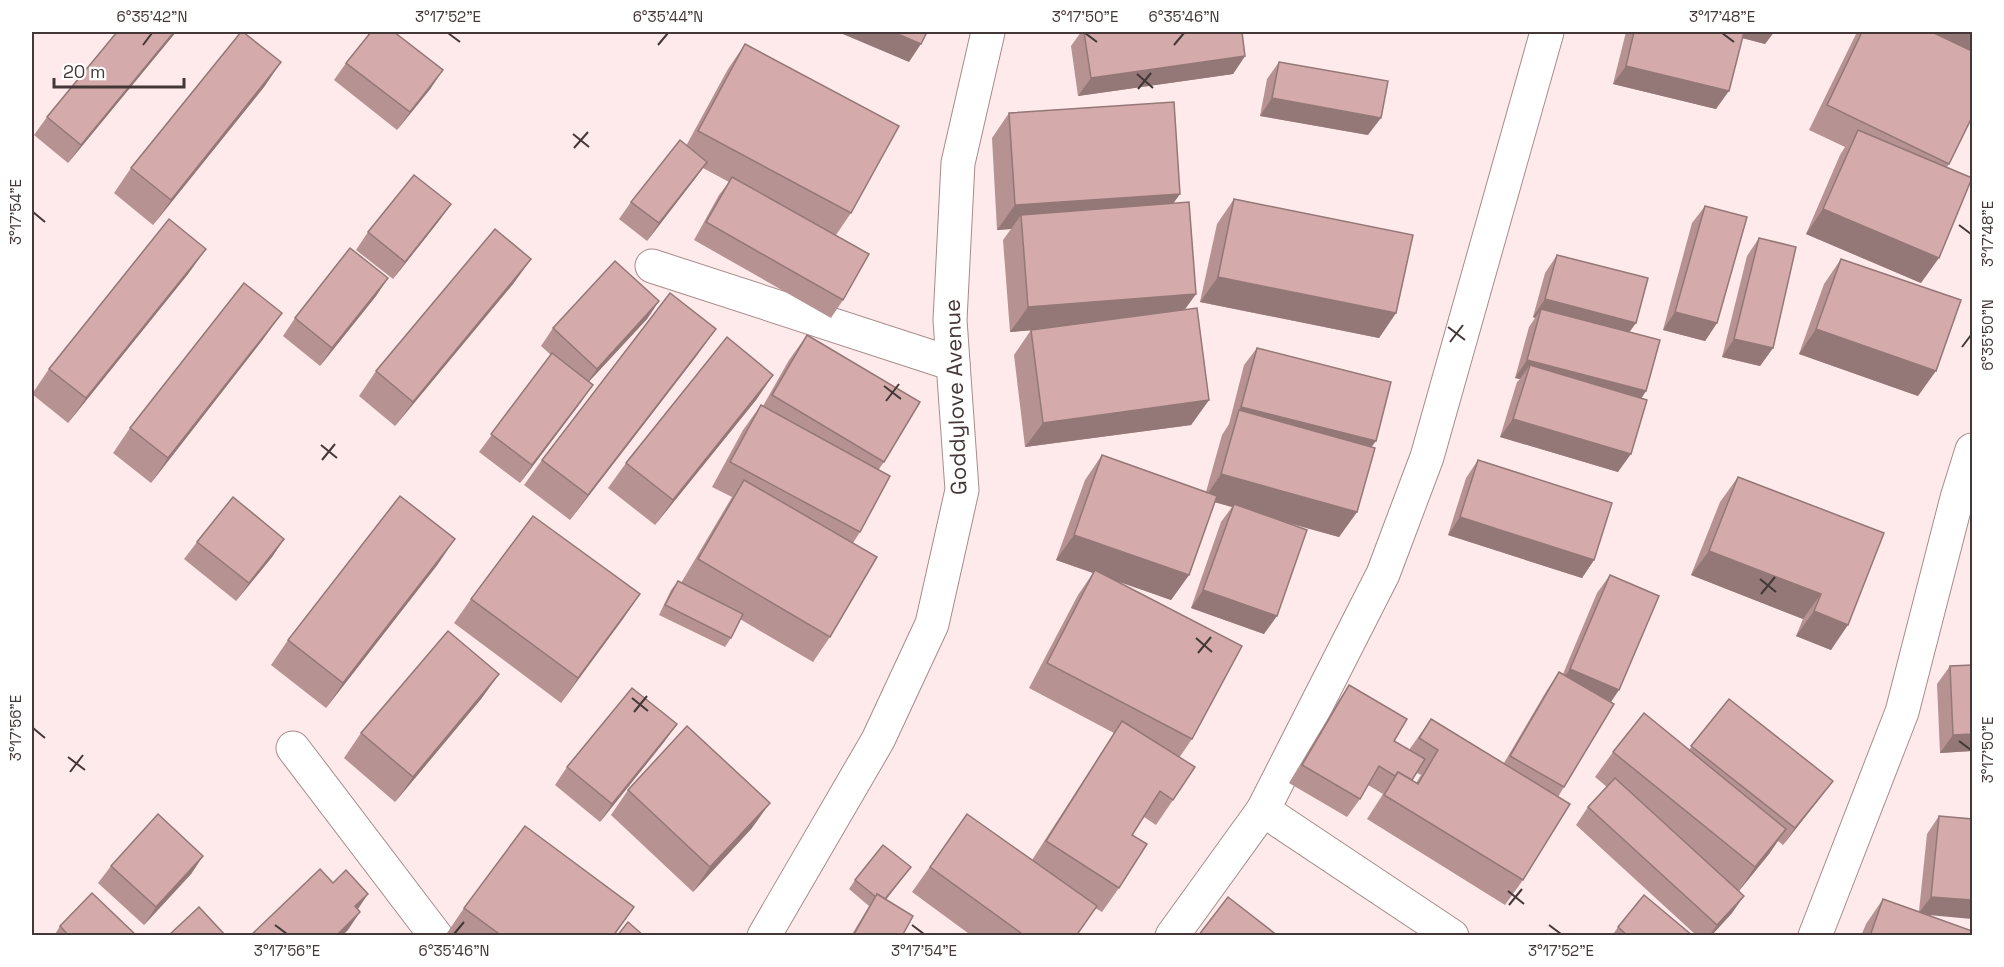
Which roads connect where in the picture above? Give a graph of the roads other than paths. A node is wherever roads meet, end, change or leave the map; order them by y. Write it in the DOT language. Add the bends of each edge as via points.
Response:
graph roads {
  1 [pos="988,32"];
  2 [pos="1547,32"];
  3 [pos="652,266"];
  4 [pos="952,364"];
  5 [pos="1972,450"];
  6 [pos="292,748"];
  7 [pos="1263,810"];
  8 [pos="436,936"];
  9 [pos="764,936"];
  10 [pos="1173,936"];
  11 [pos="1452,936"];
  12 [pos="1815,936"];
  1 -- 4 [label="street, Goddylove Avenue" via="958,163 950,320"];
  2 -- 7 [label="street" via="1427,457 1383,574"];
  3 -- 4 [label="street"];
  4 -- 9 [label="street, Goddylove Avenue" via="962,490 932,624 878,740"];
  5 -- 12 [label="street" via="1902,712"];
  6 -- 8 [label="street"];
  7 -- 10 [label="street"];
  7 -- 11 [label="street"];
}
